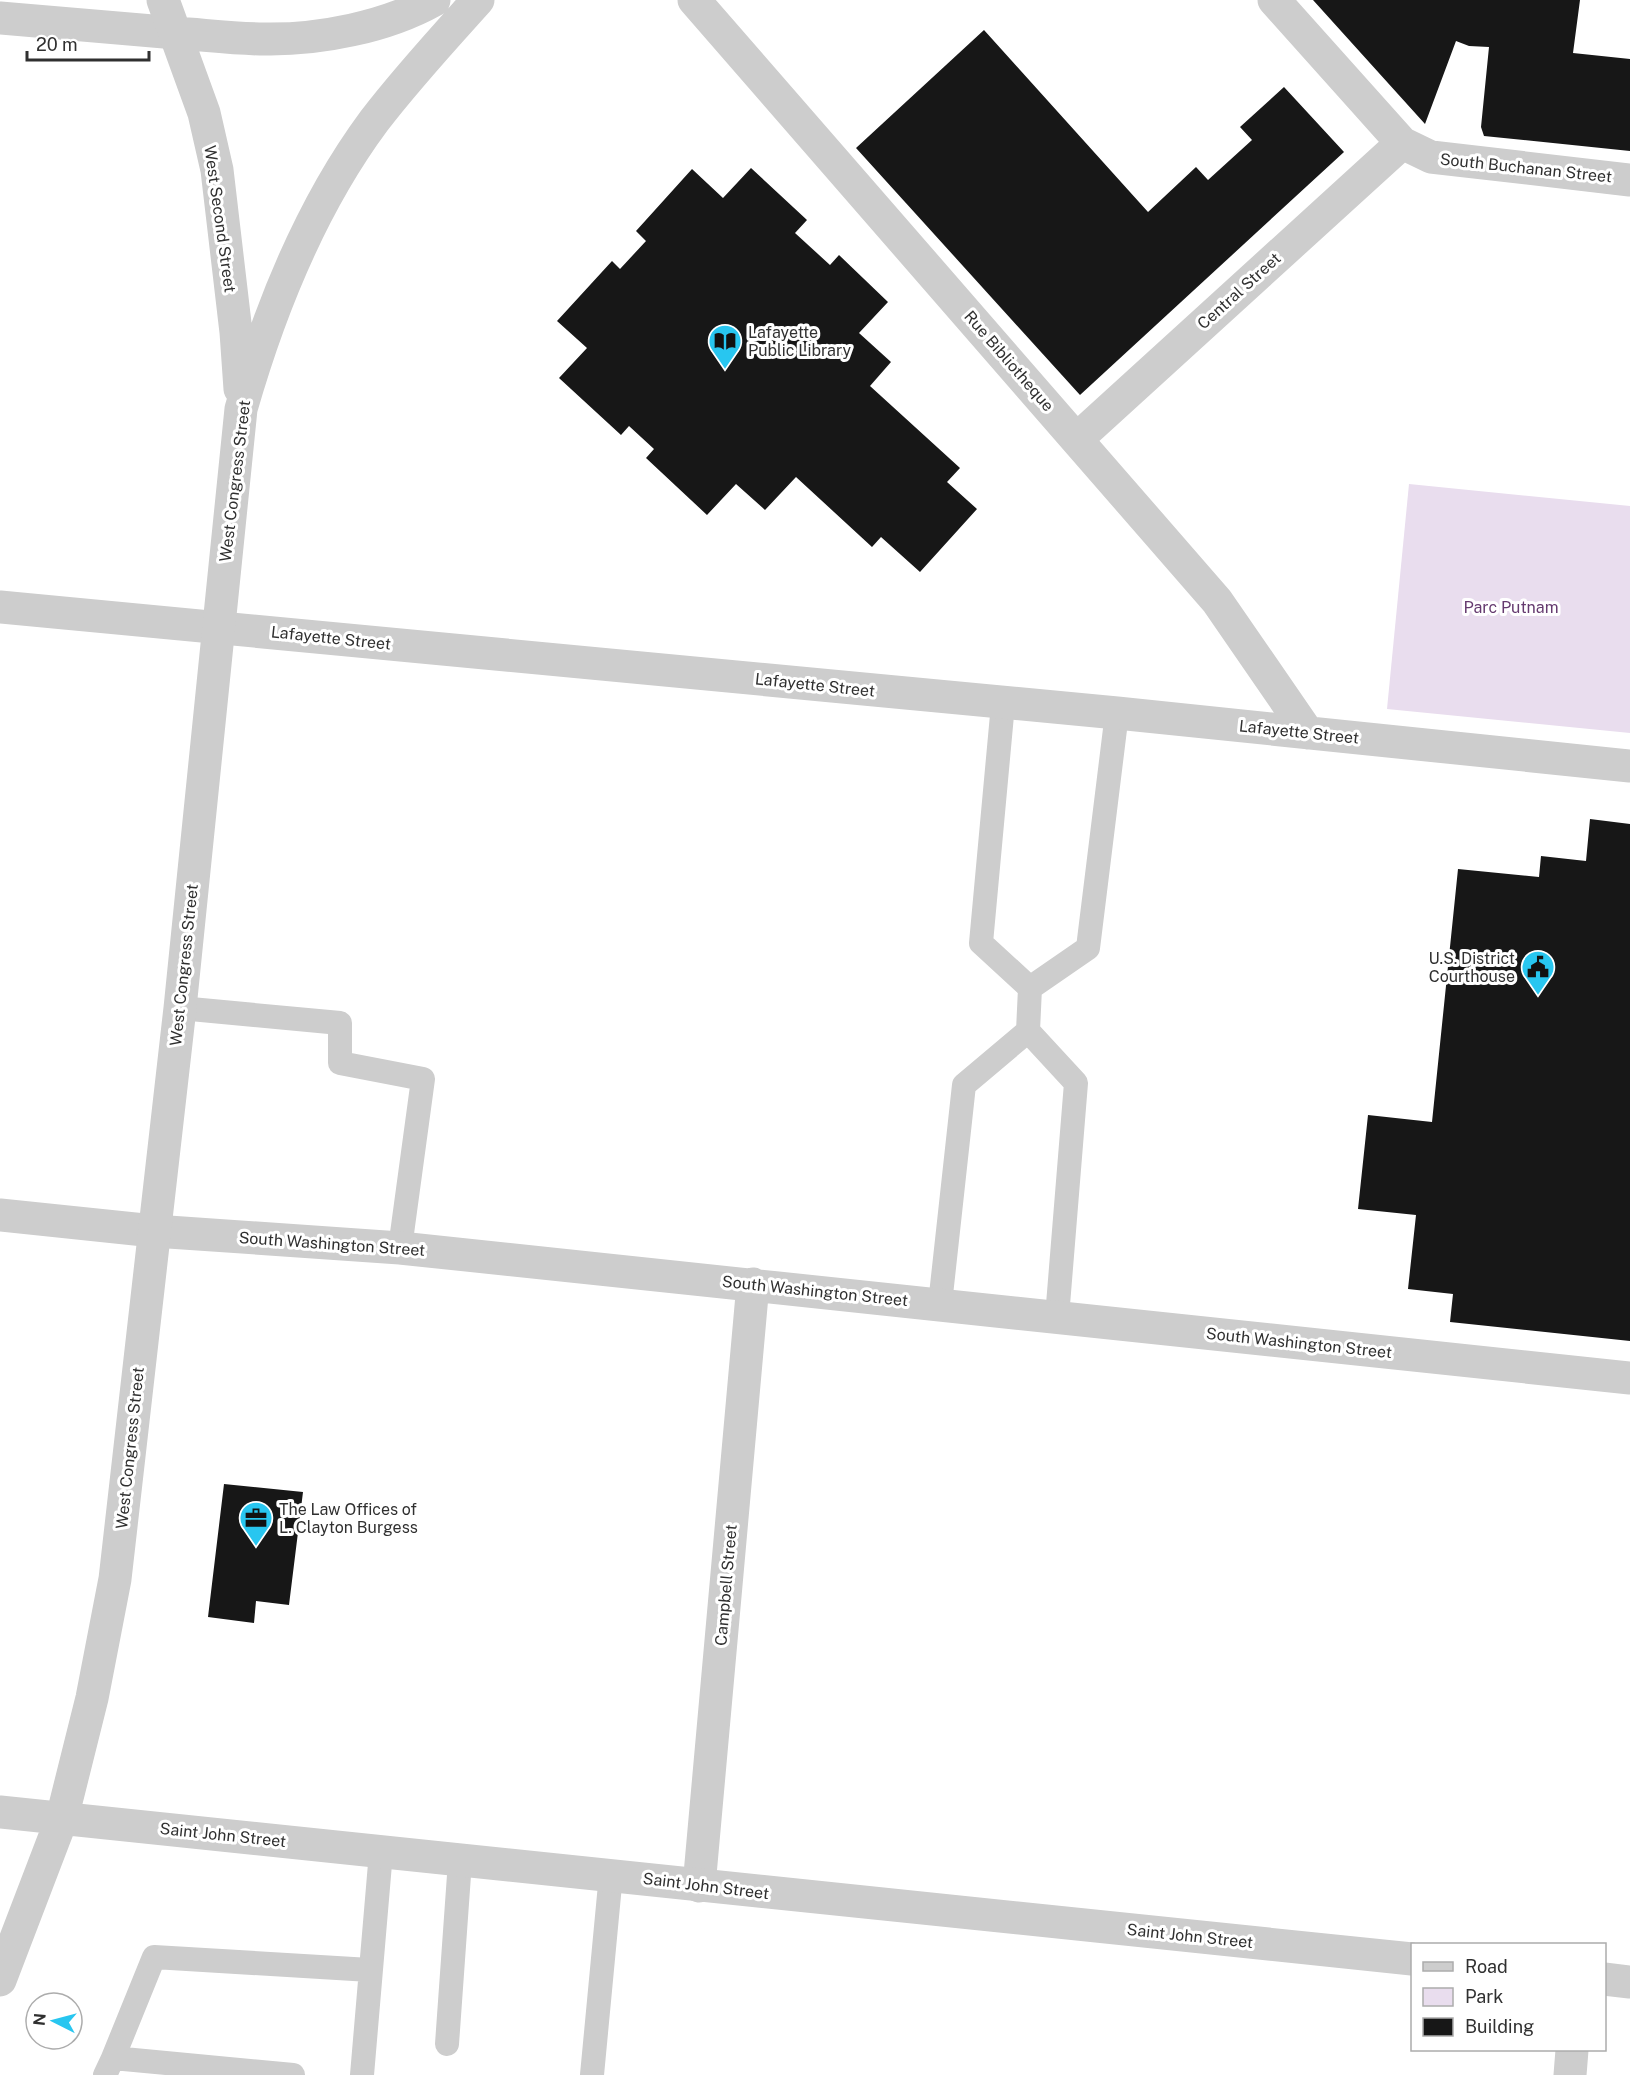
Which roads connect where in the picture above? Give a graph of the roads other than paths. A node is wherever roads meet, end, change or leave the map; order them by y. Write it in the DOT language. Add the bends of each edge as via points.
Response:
graph roads {
  1 [pos="163,0"];
  2 [pos="434,0"];
  3 [pos="478,0"];
  4 [pos="694,0"];
  5 [pos="1274,0"];
  6 [pos="0,18"];
  7 [pos="176,33"];
  8 [pos="1402,143"];
  9 [pos="1630,180"];
  10 [pos="241,409"];
  11 [pos="1077,439"];
  12 [pos="0,607"];
  13 [pos="218,626"];
  14 [pos="1003,704"];
  15 [pos="1117,713"];
  16 [pos="1308,733"];
  17 [pos="1630,766"];
  18 [pos="1030,988"];
  19 [pos="180,1008"];
  20 [pos="1028,1031"];
  21 [pos="0,1215"];
  22 [pos="154,1232"];
  23 [pos="400,1248"];
  24 [pos="753,1284"];
  25 [pos="940,1304"];
  26 [pos="1057,1317"];
  27 [pos="1630,1378"];
  28 [pos="0,1812"];
  29 [pos="62,1818"];
  30 [pos="381,1852"];
  31 [pos="460,1861"];
  32 [pos="611,1874"];
  33 [pos="699,1886"];
  34 [pos="1411,1959"];
  35 [pos="370,1970"];
  36 [pos="1606,1979"];
  37 [pos="0,1980"];
  38 [pos="1630,1982"];
  39 [pos="447,2044"];
  40 [pos="1572,2051"];
  41 [pos="109,2066"];
  42 [pos="292,2075"];
  43 [pos="362,2075"];
  44 [pos="592,2075"];
  45 [pos="1570,2075"];
  1 -- 7 [label="street, West Second Street"];
  2 -- 7 [label="street" via="363,27 305,38"];
  3 -- 10 [label="street, West Congress Street" via="373,123 327,195 279,293"];
  4 -- 11 [label="street, Rue Bibliotheque"];
  5 -- 8 [label="street, South Buchanan Street"];
  6 -- 7 [label="street"];
  7 -- 10 [label="street, West Second Street" via="204,113 217,170"];
  8 -- 9 [label="street, South Buchanan Street" via="1431,158"];
  8 -- 11 [label="street, Central Street"];
  10 -- 13 [label="street, West Congress Street"];
  11 -- 16 [label="street, Rue Bibliotheque" via="1217,601"];
  12 -- 13 [label="street, Lafayette Street"];
  13 -- 14 [label="street, Lafayette Street"];
  13 -- 19 [label="street, West Congress Street"];
  14 -- 15 [label="street, Lafayette Street"];
  14 -- 18 [label="lane" via="981,942"];
  15 -- 16 [label="street, Lafayette Street"];
  15 -- 18 [label="lane" via="1088,948"];
  16 -- 17 [label="street, Lafayette Street"];
  18 -- 20 [label="lane"];
  19 -- 22 [label="street, West Congress Street"];
  19 -- 23 [label="lane" via="340,1023 340,1063 423,1079"];
  20 -- 25 [label="lane" via="964,1085"];
  20 -- 26 [label="lane" via="1076,1083"];
  21 -- 22 [label="street, South Washington Street"];
  22 -- 23 [label="street, South Washington Street"];
  22 -- 29 [label="street, West Congress Street" via="115,1579 92,1698"];
  23 -- 24 [label="street, South Washington Street"];
  24 -- 25 [label="street, South Washington Street"];
  24 -- 33 [label="street, Campbell Street"];
  25 -- 26 [label="street, South Washington Street"];
  26 -- 27 [label="street, South Washington Street"];
  28 -- 29 [label="street, Saint John Street"];
  29 -- 30 [label="street, Saint John Street"];
  29 -- 37 [label="street, West Congress Street"];
  30 -- 31 [label="street, Saint John Street"];
  30 -- 35 [label="lane"];
  31 -- 32 [label="street, Saint John Street"];
  31 -- 39 [label="lane"];
  32 -- 33 [label="street, Saint John Street"];
  32 -- 44 [label="lane"];
  33 -- 34 [label="street, Saint John Street"];
  35 -- 41 [label="lane" via="154,1958"];
  35 -- 43 [label="lane"];
  36 -- 38 [label="street"];
  40 -- 45 [label="street"];
  41 -- 42 [label="lane"];
}
